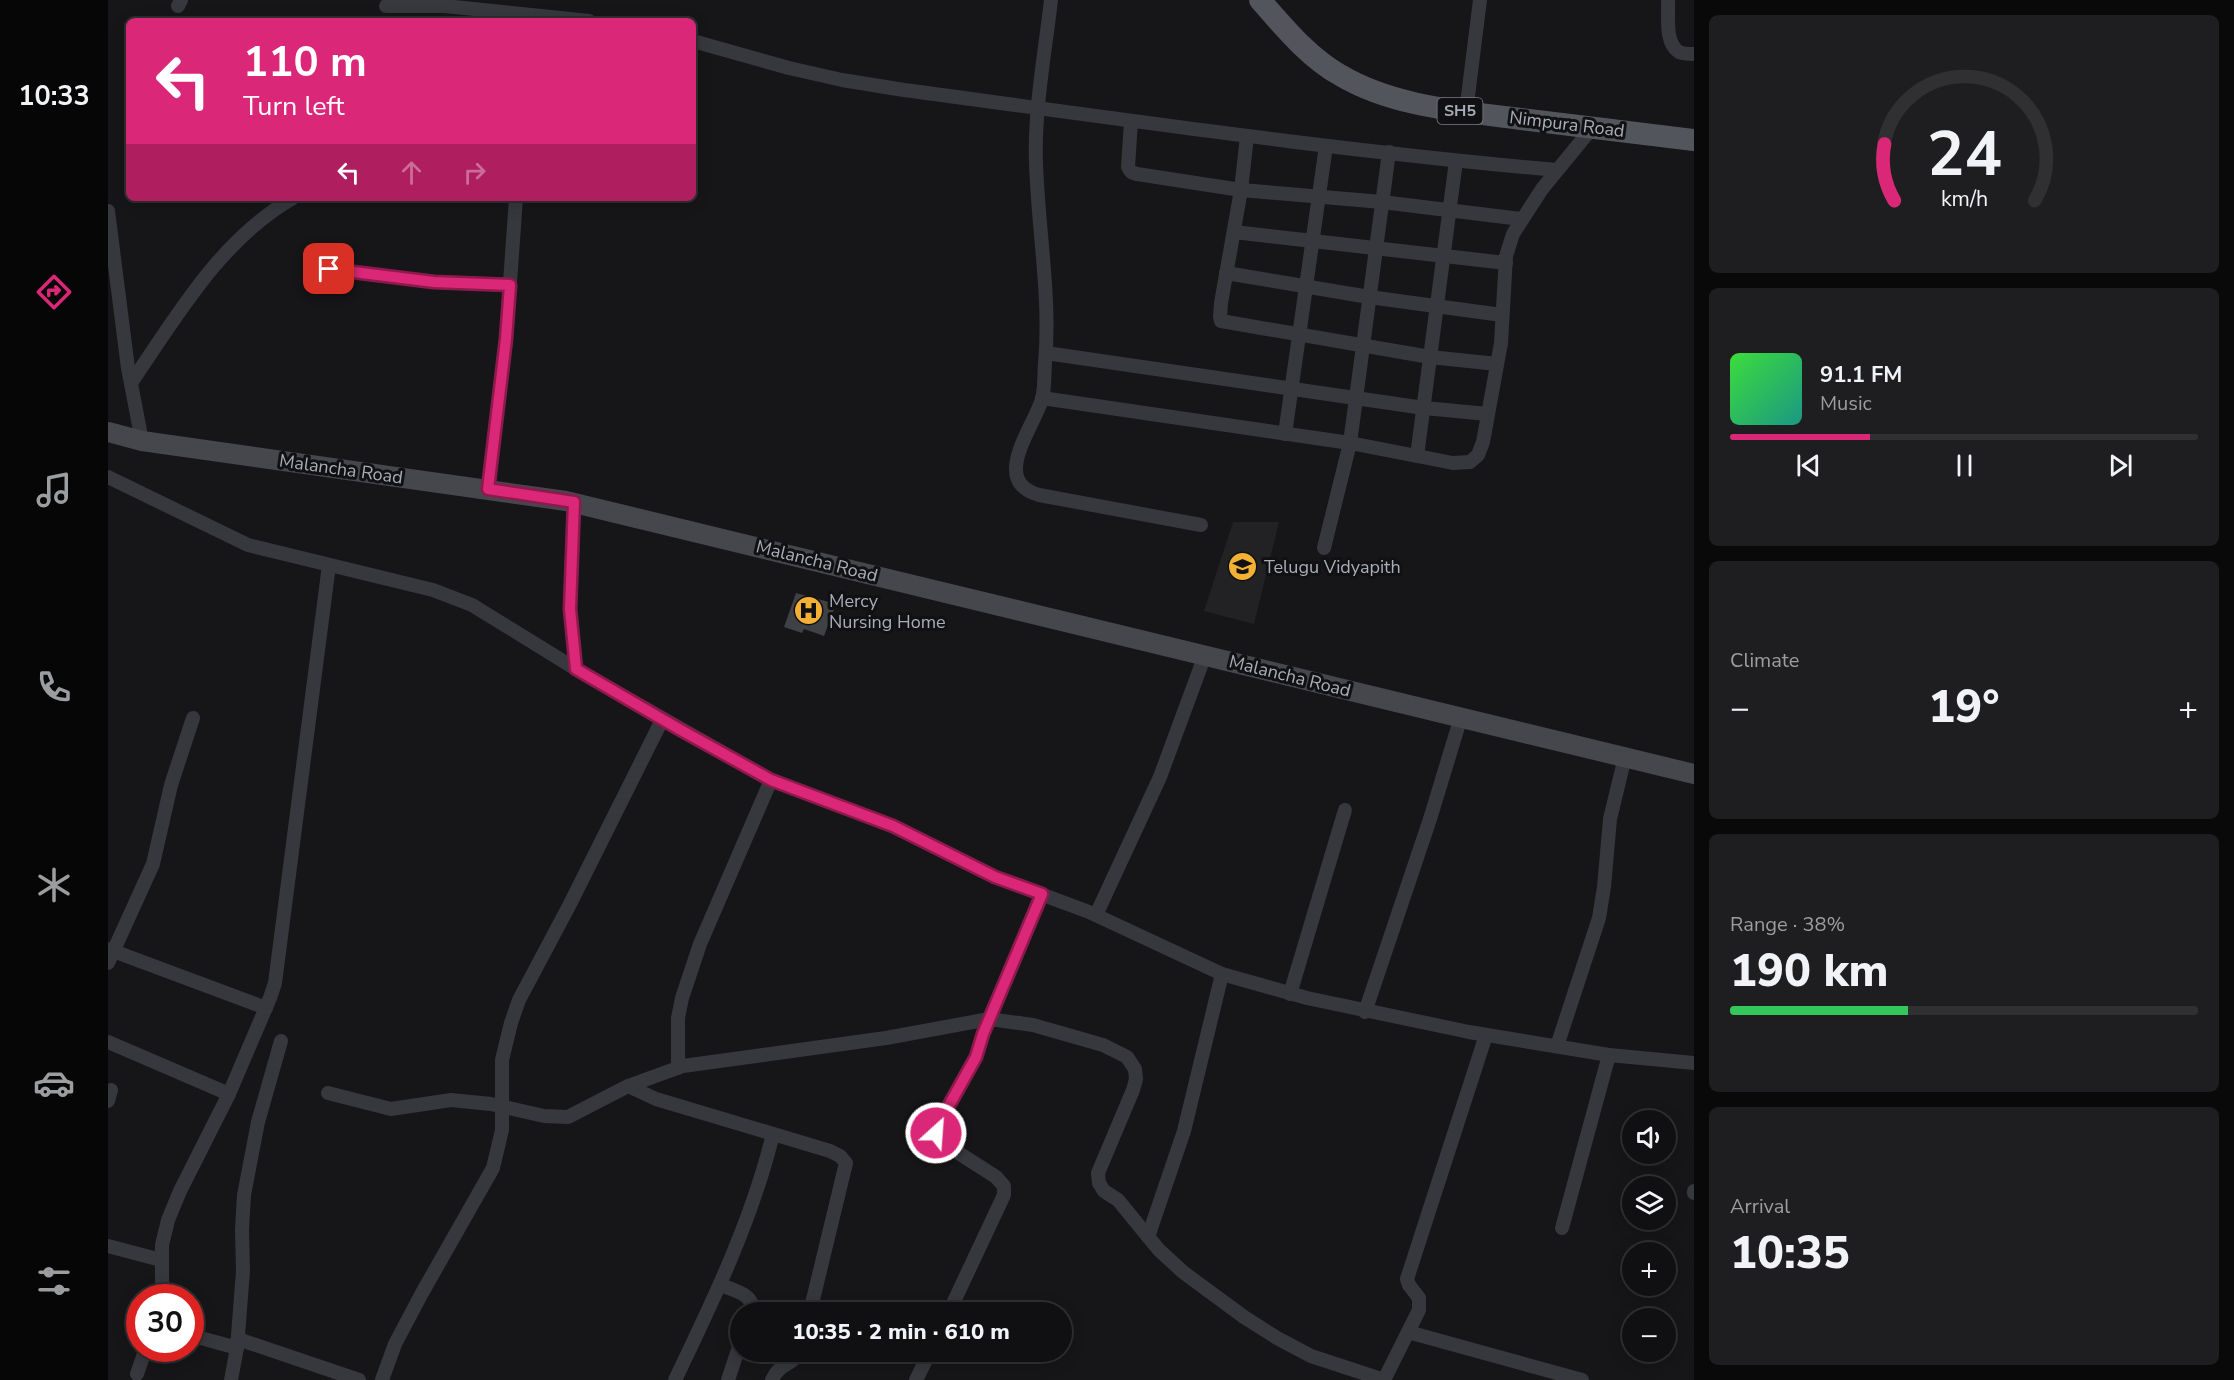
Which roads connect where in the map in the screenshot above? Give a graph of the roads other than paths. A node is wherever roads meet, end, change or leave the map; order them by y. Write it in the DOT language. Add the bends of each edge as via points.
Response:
graph roads {
  1 [pos="1051,0"];
  2 [pos="1260,0"];
  3 [pos="1480,0"];
  4 [pos="1668,0"];
  5 [pos="386,6"];
  6 [pos="560,18"];
  7 [pos="696,42"];
  8 [pos="1694,54"];
  9 [pos="1039,108"];
  10 [pos="1466,112"];
  11 [pos="1131,122"];
  12 [pos="1592,128"];
  13 [pos="1247,136"];
  14 [pos="1694,141"];
  15 [pos="1326,146"];
  16 [pos="1389,152"];
  17 [pos="1456,161"];
  18 [pos="1557,170"];
  19 [pos="1241,190"];
  20 [pos="1318,197"];
  21 [pos="288,201"];
  22 [pos="516,201"];
  23 [pos="1382,202"];
  24 [pos="1449,210"];
  25 [pos="108,211"];
  26 [pos="1521,219"];
  27 [pos="1234,232"];
  28 [pos="1312,242"];
  29 [pos="1376,248"];
  30 [pos="1443,256"];
  31 [pos="1506,263"];
  32 [pos="329,269"];
  33 [pos="1226,273"];
  34 [pos="510,285"];
  35 [pos="1306,286"];
  36 [pos="1370,297"];
  37 [pos="1437,306"];
  38 [pos="1502,315"];
  39 [pos="1299,335"];
  40 [pos="1363,346"];
  41 [pos="1046,352"];
  42 [pos="1430,357"];
  43 [pos="1497,364"];
  44 [pos="131,383"];
  45 [pos="1292,388"];
  46 [pos="1356,397"];
  47 [pos="1042,398"];
  48 [pos="1424,408"];
  49 [pos="1488,414"];
  50 [pos="108,432"];
  51 [pos="1285,434"];
  52 [pos="142,441"];
  53 [pos="1350,443"];
  54 [pos="1418,456"];
  55 [pos="108,477"];
  56 [pos="488,489"];
  57 [pos="574,502"];
  58 [pos="1201,525"];
  59 [pos="1324,548"];
  60 [pos="329,565"];
  61 [pos="1205,655"];
  62 [pos="576,669"];
  63 [pos="1461,717"];
  64 [pos="193,718"];
  65 [pos="662,720"];
  66 [pos="1625,757"];
  67 [pos="1694,774"];
  68 [pos="771,780"];
  69 [pos="1345,810"];
  70 [pos="1042,894"];
  71 [pos="1096,915"];
  72 [pos="110,954"];
  73 [pos="1222,974"];
  74 [pos="1290,994"];
  75 [pos="266,1008"];
  76 [pos="1365,1012"];
  77 [pos="989,1019"];
  78 [pos="1486,1035"];
  79 [pos="281,1041"];
  80 [pos="108,1042"];
  81 [pos="1557,1046"];
  82 [pos="1609,1055"];
  83 [pos="1694,1063"];
  84 [pos="678,1068"];
  85 [pos="628,1086"];
  86 [pos="328,1092"];
  87 [pos="229,1094"];
  88 [pos="503,1107"];
  89 [pos="773,1134"];
  90 [pos="1562,1228"];
  91 [pos="1148,1237"];
  92 [pos="108,1246"];
  93 [pos="162,1260"];
  94 [pos="162,1284"];
  95 [pos="720,1285"];
  96 [pos="752,1302"];
  97 [pos="812,1302"];
  98 [pos="954,1302"];
  99 [pos="1408,1332"];
  100 [pos="204,1337"];
  101 [pos="238,1343"];
  102 [pos="141,1362"];
  103 [pos="734,1362"];
  104 [pos="790,1362"];
  105 [pos="925,1362"];
  106 [pos="137,1374"];
  107 [pos="231,1380"];
  108 [pos="359,1380"];
  109 [pos="382,1380"];
  110 [pos="675,1380"];
  111 [pos="728,1380"];
  112 [pos="772,1380"];
  113 [pos="915,1380"];
  114 [pos="1384,1380"];
  115 [pos="1582,1380"];
  1 -- 9 [label="street"];
  2 -- 10 [label="main road, Nimpura Road / SH5" via="1297,41 1338,75 1392,98"];
  3 -- 10 [label="street"];
  4 -- 8 [label="street" via="1669,36 1680,52"];
  5 -- 6 [label="street" via="445,6"];
  7 -- 9 [label="street" via="842,80"];
  9 -- 11 [label="street"];
  9 -- 41 [label="street" via="1035,160"];
  10 -- 12 [label="main road, Nimpura Road / SH5"];
  11 -- 13 [label="street"];
  11 -- 19 [label="street" via="1127,162 1131,172"];
  12 -- 14 [label="main road, Nimpura Road / SH5"];
  12 -- 18 [label="street"];
  13 -- 15 [label="street"];
  13 -- 19 [label="street"];
  15 -- 16 [label="street"];
  15 -- 20 [label="street"];
  16 -- 17 [label="street"];
  16 -- 23 [label="street"];
  17 -- 18 [label="street"];
  17 -- 24 [label="street"];
  18 -- 26 [label="street"];
  19 -- 20 [label="street"];
  19 -- 27 [label="street"];
  20 -- 23 [label="street"];
  20 -- 28 [label="street"];
  21 -- 44 [label="street" via="257,222 203,279"];
  22 -- 34 [label="street"];
  23 -- 24 [label="street"];
  23 -- 29 [label="street"];
  24 -- 26 [label="street"];
  24 -- 30 [label="street"];
  25 -- 44 [label="street"];
  26 -- 31 [label="street"];
  27 -- 28 [label="street"];
  27 -- 33 [label="street"];
  28 -- 29 [label="street"];
  28 -- 35 [label="street"];
  29 -- 30 [label="street"];
  29 -- 36 [label="street"];
  30 -- 31 [label="street"];
  30 -- 37 [label="street"];
  31 -- 38 [label="street"];
  32 -- 34 [label="street" via="434,282"];
  33 -- 35 [label="street"];
  33 -- 39 [label="street" via="1221,321"];
  34 -- 56 [label="street"];
  35 -- 36 [label="street"];
  35 -- 39 [label="street"];
  36 -- 37 [label="street"];
  36 -- 40 [label="street"];
  37 -- 38 [label="street"];
  37 -- 42 [label="street"];
  38 -- 43 [label="street"];
  39 -- 40 [label="street"];
  39 -- 45 [label="street"];
  40 -- 42 [label="street"];
  40 -- 46 [label="street"];
  41 -- 45 [label="street"];
  41 -- 47 [label="street"];
  42 -- 43 [label="street"];
  42 -- 48 [label="street"];
  43 -- 49 [label="street"];
  44 -- 52 [label="street"];
  45 -- 46 [label="street"];
  45 -- 51 [label="street"];
  46 -- 48 [label="street"];
  46 -- 53 [label="street"];
  47 -- 51 [label="street"];
  47 -- 58 [label="street" via="1017,458 1016,474 1027,491"];
  48 -- 49 [label="street"];
  48 -- 54 [label="street"];
  49 -- 54 [label="street" via="1483,442 1470,462"];
  50 -- 52 [label="street, Malancha Road"];
  51 -- 53 [label="street"];
  52 -- 56 [label="street, Malancha Road"];
  53 -- 54 [label="street"];
  53 -- 59 [label="street"];
  55 -- 60 [label="street" via="248,545"];
  56 -- 57 [label="street, Malancha Road"];
  57 -- 61 [label="street, Malancha Road"];
  57 -- 62 [label="street" via="570,609"];
  60 -- 62 [label="street" via="463,601"];
  60 -- 75 [label="street" via="275,983"];
  61 -- 63 [label="street, Malancha Road"];
  61 -- 71 [label="street" via="1160,777"];
  62 -- 65 [label="street"];
  63 -- 66 [label="street, Malancha Road"];
  63 -- 76 [label="street"];
  64 -- 72 [label="street" via="171,785 153,864"];
  65 -- 68 [label="street"];
  65 -- 88 [label="street" via="519,1000 502,1060"];
  66 -- 67 [label="street, Malancha Road"];
  66 -- 81 [label="street" via="1610,819 1599,918"];
  68 -- 70 [label="street" via="893,826 995,877"];
  68 -- 84 [label="street" via="700,944 682,998"];
  69 -- 74 [label="street"];
  70 -- 71 [label="street"];
  70 -- 77 [label="street"];
  71 -- 73 [label="street"];
  72 -- 75 [label="street"];
  73 -- 74 [label="street"];
  73 -- 91 [label="street" via="1184,1131"];
  74 -- 76 [label="street"];
  75 -- 87 [label="street"];
  76 -- 78 [label="street"];
  77 -- 84 [label="street"];
  77 -- 91 [label="street" via="1033,1025 1103,1045 1127,1058 1135,1069 1136,1079 1098,1173 1099,1184 1118,1200"];
  77 -- 98 [label="street" via="976,1057 936,1133 940,1141 1004,1186 1004,1195"];
  78 -- 81 [label="street"];
  78 -- 99 [label="street" via="1407,1279 1420,1303"];
  79 -- 101 [label="street" via="258,1122 244,1195"];
  80 -- 87 [label="street"];
  81 -- 82 [label="street"];
  82 -- 83 [label="street"];
  82 -- 90 [label="street"];
  84 -- 85 [label="street"];
  85 -- 88 [label="street" via="568,1117"];
  85 -- 89 [label="street" via="656,1099"];
  86 -- 88 [label="street" via="391,1109 451,1100"];
  87 -- 93 [label="street" via="168,1220"];
  88 -- 109 [label="street" via="493,1168 395,1344"];
  89 -- 95 [label="street"];
  89 -- 97 [label="street" via="830,1152 846,1163"];
  91 -- 114 [label="street" via="1183,1272 1277,1338 1311,1356"];
  92 -- 93 [label="street"];
  93 -- 94 [label="street"];
  95 -- 96 [label="street" via="745,1295"];
  95 -- 110 [label="street"];
  99 -- 114 [label="street"];
  99 -- 115 [label="street"];
  100 -- 101 [label="street"];
  101 -- 107 [label="street"];
  101 -- 108 [label="street"];
  102 -- 106 [label="street"];
  103 -- 111 [label="street"];
  104 -- 112 [label="street" via="779,1367"];
  105 -- 113 [label="street"];
}
